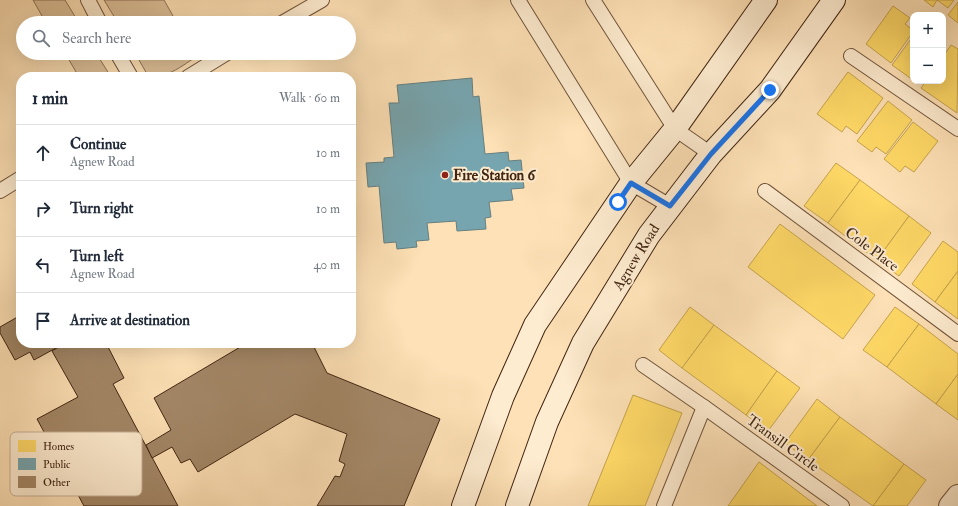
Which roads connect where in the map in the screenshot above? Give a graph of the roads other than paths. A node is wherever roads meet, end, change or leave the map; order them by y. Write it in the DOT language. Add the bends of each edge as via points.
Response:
graph roads {
  1 [pos="88,0"];
  2 [pos="322,0"];
  3 [pos="518,0"];
  4 [pos="593,0"];
  5 [pos="766,0"];
  6 [pos="834,0"];
  7 [pos="96,16"];
  8 [pos="294,16"];
  9 [pos="850,56"];
  10 [pos="121,60"];
  11 [pos="216,60"];
  12 [pos="128,72"];
  13 [pos="196,72"];
  14 [pos="675,129"];
  15 [pos="958,129"];
  16 [pos="711,154"];
  17 [pos="16,181"];
  18 [pos="631,183"];
  19 [pos="0,191"];
  20 [pos="765,191"];
  21 [pos="670,206"];
  22 [pos="958,334"];
  23 [pos="643,365"];
  24 [pos="704,407"];
  25 [pos="958,496"];
  26 [pos="463,506"];
  27 [pos="517,506"];
  28 [pos="664,506"];
  29 [pos="842,506"];
  30 [pos="950,506"];
  1 -- 7 [label="lane"];
  2 -- 8 [label="lane"];
  3 -- 18 [label="lane"];
  4 -- 14 [label="lane"];
  5 -- 14 [label="main road"];
  6 -- 16 [label="main road, Agnew Road" via="770,90"];
  9 -- 15 [label="lane"];
  10 -- 12 [label="lane"];
  11 -- 13 [label="lane"];
  14 -- 16 [label="lane"];
  14 -- 18 [label="main road"];
  16 -- 21 [label="main road, Agnew Road"];
  17 -- 19 [label="lane"];
  18 -- 21 [label="lane"];
  18 -- 26 [label="main road" via="535,325 503,396"];
  20 -- 22 [label="lane, Cole Place"];
  21 -- 27 [label="main road, Agnew Road" via="583,343 547,422"];
  23 -- 24 [label="lane, Transill Circle"];
  24 -- 28 [label="lane"];
  24 -- 29 [label="lane, Transill Circle"];
  25 -- 30 [label="main road"];
}
